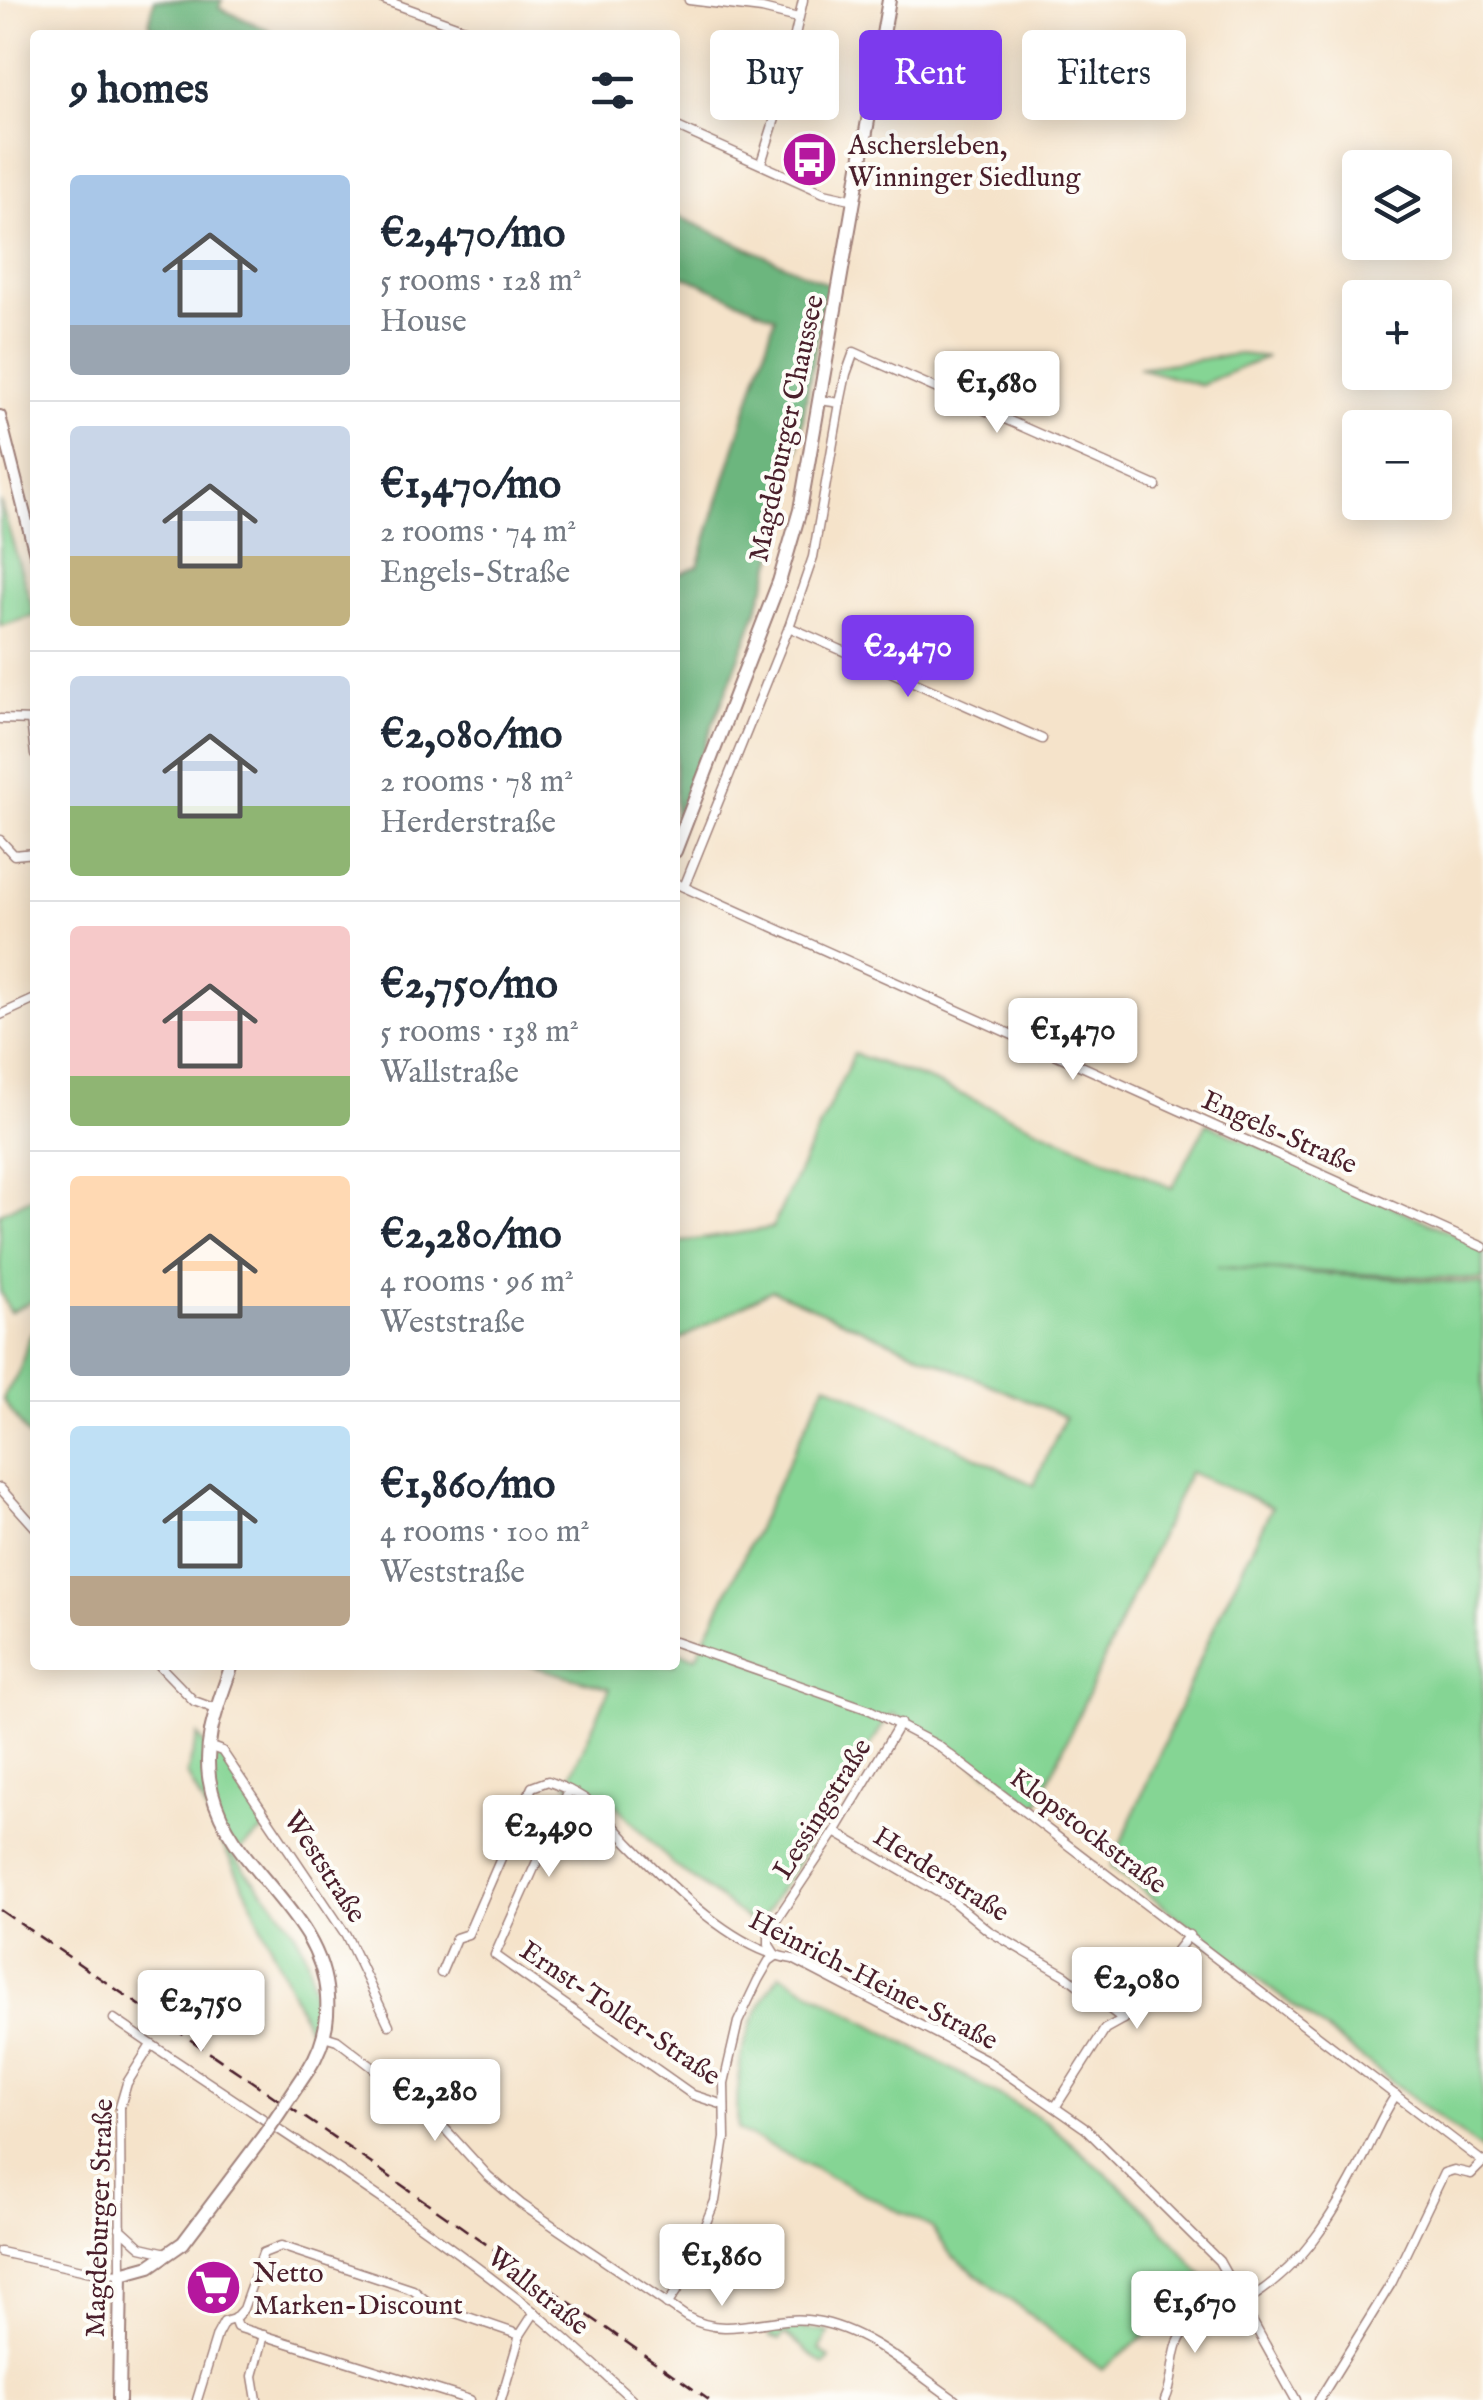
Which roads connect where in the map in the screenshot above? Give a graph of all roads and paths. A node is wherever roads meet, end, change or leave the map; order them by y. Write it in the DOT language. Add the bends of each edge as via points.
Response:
graph roads {
  1 [pos="384,0"];
  2 [pos="689,0"];
  3 [pos="803,0"];
  4 [pos="890,0"];
  5 [pos="798,18"];
  6 [pos="467,30"];
  7 [pos="680,128"];
  8 [pos="761,163"];
  9 [pos="855,200"];
  10 [pos="820,400"];
  11 [pos="840,403"];
  12 [pos="0,416"];
  13 [pos="1156,486"];
  14 [pos="30,534"];
  15 [pos="788,627"];
  16 [pos="0,719"];
  17 [pos="30,720"];
  18 [pos="1042,739"];
  19 [pos="680,838"];
  20 [pos="0,840"];
  21 [pos="30,853"];
  22 [pos="680,883"];
  23 [pos="680,885"];
  24 [pos="30,1001"];
  25 [pos="0,1015"];
  26 [pos="1483,1247"];
  27 [pos="0,1488"];
  28 [pos="30,1521"];
  29 [pos="680,1644"];
  30 [pos="164,1670"];
  31 [pos="230,1670"];
  32 [pos="216,1709"];
  33 [pos="900,1723"];
  34 [pos="208,1746"];
  35 [pos="568,1790"];
  36 [pos="835,1832"];
  37 [pos="1188,1935"];
  38 [pos="776,1956"];
  39 [pos="441,1973"];
  40 [pos="1123,2019"];
  41 [pos="114,2020"];
  42 [pos="389,2025"];
  43 [pos="324,2036"];
  44 [pos="151,2045"];
  45 [pos="1396,2095"];
  46 [pos="724,2104"];
  47 [pos="1056,2106"];
  48 [pos="1483,2162"];
  49 [pos="120,2228"];
  50 [pos="0,2252"];
  51 [pos="172,2254"];
  52 [pos="121,2274"];
  53 [pos="1219,2302"];
  54 [pos="1244,2302"];
  55 [pos="668,2305"];
  56 [pos="535,2312"];
  57 [pos="234,2319"];
  58 [pos="264,2335"];
  59 [pos="520,2335"];
  60 [pos="120,2400"];
  61 [pos="196,2400"];
  62 [pos="257,2400"];
  63 [pos="470,2400"];
  64 [pos="501,2400"];
  65 [pos="633,2400"];
  66 [pos="955,2400"];
  67 [pos="1165,2400"];
  68 [pos="1296,2400"];
  69 [pos="1319,2400"];
  1 -- 6 [label="street"];
  2 -- 5 [label="street"];
  3 -- 5 [label="street"];
  4 -- 9 [label="main road, Magdeburger Chaussee"];
  5 -- 8 [label="street"];
  7 -- 8 [label="street"];
  8 -- 9 [label="street"];
  9 -- 10 [label="main road, Magdeburger Chaussee"];
  10 -- 11 [label="street"];
  10 -- 19 [label="main road, Magdeburger Chaussee" via="788,555"];
  11 -- 13 [label="street" via="854,352"];
  11 -- 15 [label="street" via="819,532"];
  12 -- 14 [label="street"];
  15 -- 18 [label="street"];
  15 -- 22 [label="street"];
  16 -- 17 [label="street"];
  20 -- 21 [label="street" via="14,855"];
  23 -- 26 [label="street, Engels-Straße"];
  24 -- 25 [label="street"];
  27 -- 28 [label="street"];
  29 -- 33 [label="street, Klopstockstraße"];
  30 -- 32 [label="street" via="194,1700"];
  31 -- 32 [label="main road"];
  32 -- 34 [label="main road"];
  33 -- 36 [label="street, Lessingstraße"];
  33 -- 37 [label="street, Klopstockstraße"];
  34 -- 42 [label="street, Weststraße" via="222,1751 346,1935"];
  34 -- 43 [label="main road" via="222,1821 319,1954 327,1991"];
  35 -- 38 [label="street, Heinrich-Heine-Straße" via="590,1802 705,1913"];
  35 -- 39 [label="street" via="548,1781 532,1787 468,1934 456,1938"];
  35 -- 46 [label="street, Ernst-Toller-Straße" via="495,1955 693,2095"];
  36 -- 38 [label="street, Lessingstraße" via="770,1931"];
  36 -- 40 [label="street, Herderstraße" via="941,1893"];
  37 -- 40 [label="street"];
  37 -- 45 [label="street, Klopstockstraße"];
  38 -- 46 [label="street, Lessingstraße" via="738,2022"];
  38 -- 47 [label="street, Heinrich-Heine-Straße" via="794,1958 933,2030"];
  40 -- 47 [label="street" via="1105,2029"];
  41 -- 44 [label="street, Wallstraße"];
  43 -- 51 [label="main road, bridge" via="265,2134"];
  43 -- 55 [label="street" via="426,2108 521,2204"];
  44 -- 49 [label="street, Magdeburger Straße" via="120,2107"];
  44 -- 56 [label="street, Wallstraße"];
  45 -- 48 [label="street, Klopstockstraße"];
  45 -- 54 [label="street" via="1302,2258"];
  46 -- 55 [label="street, Lessingstraße" via="716,2201"];
  47 -- 54 [label="street, Heinrich-Heine-Straße" via="1220,2260"];
  48 -- 69 [label="street, Klopstockstraße" via="1471,2174 1444,2173 1392,2282"];
  49 -- 51 [label="street" via="141,2247"];
  49 -- 52 [label="street, Magdeburger Straße"];
  50 -- 52 [label="street"];
  51 -- 52 [label="main road"];
  52 -- 60 [label="main road, Magdeburger Straße"];
  53 -- 67 [label="street" via="1178,2342"];
  54 -- 68 [label="street, Heinrich-Heine-Straße"];
  55 -- 66 [label="street" via="717,2328 789,2319 826,2322 864,2339"];
  56 -- 59 [label="street"];
  56 -- 65 [label="street, Wallstraße"];
  57 -- 58 [label="street" via="237,2327"];
  57 -- 59 [label="street, Wallstraße" via="263,2253 281,2246"];
  57 -- 61 [label="street, Wallstraße" via="217,2335"];
  58 -- 62 [label="street" via="253,2376"];
  58 -- 63 [label="street"];
  59 -- 64 [label="street"];
}
